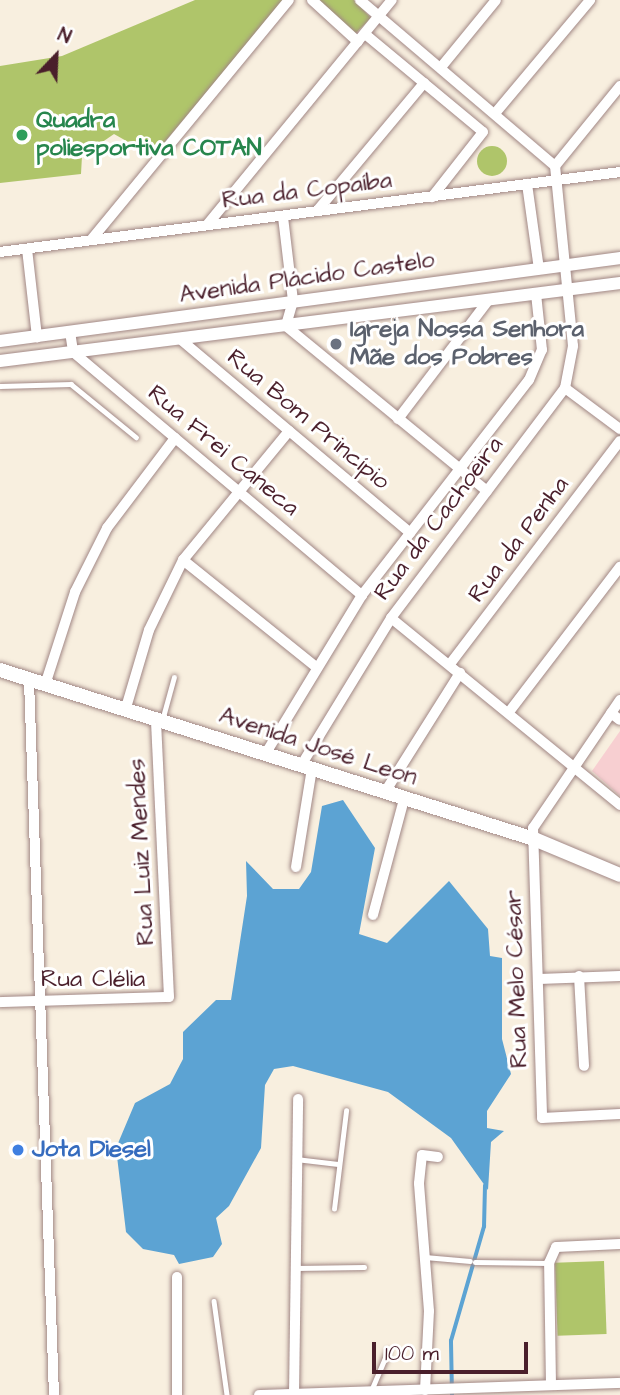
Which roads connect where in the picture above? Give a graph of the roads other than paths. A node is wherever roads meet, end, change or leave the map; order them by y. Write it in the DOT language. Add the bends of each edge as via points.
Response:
graph roads {
  1 [pos="289,0"];
  2 [pos="312,0"];
  3 [pos="360,0"];
  4 [pos="393,0"];
  5 [pos="496,0"];
  6 [pos="590,0"];
  7 [pos="378,18"];
  8 [pos="363,36"];
  9 [pos="442,66"];
  10 [pos="424,83"];
  11 [pos="620,86"];
  12 [pos="497,111"];
  13 [pos="555,166"];
  14 [pos="620,172"];
  15 [pos="551,181"];
  16 [pos="529,184"];
  17 [pos="432,197"];
  18 [pos="317,211"];
  19 [pos="283,217"];
  20 [pos="206,225"];
  21 [pos="91,240"];
  22 [pos="27,249"];
  23 [pos="0,253"];
  24 [pos="620,258"];
  25 [pos="563,266"];
  26 [pos="541,269"];
  27 [pos="620,283"];
  28 [pos="564,291"];
  29 [pos="540,294"];
  30 [pos="293,301"];
  31 [pos="488,301"];
  32 [pos="286,326"];
  33 [pos="70,331"];
  34 [pos="37,337"];
  35 [pos="180,339"];
  36 [pos="0,341"];
  37 [pos="73,352"];
  38 [pos="0,361"];
  39 [pos="0,386"];
  40 [pos="565,388"];
  41 [pos="398,419"];
  42 [pos="620,429"];
  43 [pos="289,431"];
  44 [pos="136,437"];
  45 [pos="176,439"];
  46 [pos="620,441"];
  47 [pos="458,469"];
  48 [pos="485,490"];
  49 [pos="239,492"];
  50 [pos="410,533"];
  51 [pos="183,560"];
  52 [pos="620,568"];
  53 [pos="362,595"];
  54 [pos="391,618"];
  55 [pos="450,664"];
  56 [pos="315,666"];
  57 [pos="0,670"];
  58 [pos="460,673"];
  59 [pos="174,677"];
  60 [pos="29,680"];
  61 [pos="45,685"];
  62 [pos="620,700"];
  63 [pos="125,711"];
  64 [pos="509,712"];
  65 [pos="611,713"];
  66 [pos="620,720"];
  67 [pos="159,721"];
  68 [pos="270,754"];
  69 [pos="302,764"];
  70 [pos="573,765"];
  71 [pos="385,792"];
  72 [pos="404,799"];
  73 [pos="620,805"];
  74 [pos="534,839"];
  75 [pos="296,867"];
  76 [pos="620,875"];
  77 [pos="373,915"];
  78 [pos="579,976"];
  79 [pos="620,976"];
  80 [pos="539,979"];
  81 [pos="171,982"];
  82 [pos="40,1000"];
  83 [pos="0,1002"];
  84 [pos="584,1066"];
  85 [pos="298,1099"];
  86 [pos="346,1111"];
  87 [pos="620,1114"];
  88 [pos="438,1157"];
  89 [pos="295,1159"];
  90 [pos="338,1164"];
  91 [pos="334,1209"];
  92 [pos="620,1244"];
  93 [pos="420,1257"];
  94 [pos="549,1263"];
  95 [pos="364,1267"];
  96 [pos="294,1268"];
  97 [pos="177,1277"];
  98 [pos="215,1301"];
  99 [pos="388,1351"];
  100 [pos="620,1383"];
  101 [pos="551,1385"];
  102 [pos="425,1390"];
  103 [pos="370,1392"];
  104 [pos="392,1393"];
  105 [pos="294,1394"];
  106 [pos="54,1395"];
  107 [pos="177,1395"];
  108 [pos="227,1395"];
  109 [pos="259,1395"];
  1 -- 21 [label="street"];
  2 -- 8 [label="street"];
  3 -- 7 [label="street"];
  4 -- 7 [label="street"];
  5 -- 9 [label="street"];
  6 -- 12 [label="street"];
  7 -- 8 [label="street"];
  7 -- 9 [label="street"];
  8 -- 10 [label="street"];
  8 -- 20 [label="street"];
  9 -- 12 [label="street"];
  10 -- 17 [label="street" via="483,132"];
  10 -- 18 [label="street"];
  11 -- 13 [label="street"];
  12 -- 13 [label="street"];
  13 -- 15 [label="street, Rua da Cachoeira"];
  14 -- 15 [label="street, Rua da Copaíba"];
  15 -- 16 [label="street, Rua da Copaíba"];
  15 -- 25 [label="street, Rua da Cachoeira"];
  16 -- 17 [label="street, Rua da Copaíba"];
  16 -- 26 [label="street"];
  17 -- 18 [label="street, Rua da Copaíba"];
  18 -- 19 [label="street, Rua da Copaíba"];
  19 -- 20 [label="street, Rua da Copaíba"];
  19 -- 30 [label="street"];
  20 -- 21 [label="street, Rua da Copaíba"];
  21 -- 22 [label="street, Rua da Copaíba"];
  22 -- 23 [label="street, Rua da Copaíba"];
  22 -- 34 [label="street"];
  24 -- 25 [label="street, Avenida Plácido Castelo"];
  25 -- 26 [label="street, Avenida Plácido Castelo"];
  25 -- 28 [label="street, Rua da Cachoeira"];
  26 -- 30 [label="street, Avenida Plácido Castelo"];
  27 -- 28 [label="street, Avenida Plácido Castelo"];
  28 -- 29 [label="street, Avenida Plácido Castelo"];
  28 -- 40 [label="street, Rua da Cachoeira" via="573,346"];
  29 -- 31 [label="street, Avenida Plácido Castelo"];
  29 -- 47 [label="street, Rua da Cachoeira" via="543,335 537,365"];
  30 -- 32 [label="street"];
  30 -- 33 [label="street, Avenida Plácido Castelo"];
  31 -- 32 [label="street, Avenida Plácido Castelo"];
  31 -- 41 [label="street"];
  32 -- 35 [label="street, Avenida Plácido Castelo"];
  32 -- 41 [label="street"];
  33 -- 34 [label="street, Avenida Plácido Castelo"];
  33 -- 37 [label="street"];
  34 -- 36 [label="street, Avenida Plácido Castelo"];
  35 -- 37 [label="street, Avenida Plácido Castelo"];
  35 -- 43 [label="street, Rua Bom Princípio"];
  37 -- 38 [label="street, Avenida Plácido Castelo"];
  37 -- 45 [label="street, Rua Frei Caneca"];
  39 -- 44 [label="lane" via="79,387"];
  40 -- 42 [label="street"];
  40 -- 48 [label="street, Rua da Cachoeira"];
  41 -- 47 [label="street"];
  43 -- 49 [label="street"];
  43 -- 50 [label="street, Rua Bom Princípio"];
  45 -- 49 [label="street, Rua Frei Caneca"];
  45 -- 61 [label="street" via="107,528 75,592"];
  46 -- 55 [label="street, Rua da Penha"];
  47 -- 48 [label="street"];
  47 -- 50 [label="street, Rua da Cachoeira"];
  48 -- 54 [label="street, Rua da Cachoeira"];
  49 -- 51 [label="street"];
  49 -- 53 [label="street, Rua Frei Caneca"];
  50 -- 53 [label="street, Rua da Cachoeira"];
  51 -- 56 [label="street"];
  51 -- 63 [label="street" via="149,630"];
  52 -- 64 [label="street"];
  53 -- 56 [label="street, Rua da Cachoeira"];
  54 -- 55 [label="street"];
  54 -- 69 [label="street, Rua da Cachoeira"];
  55 -- 58 [label="street"];
  56 -- 68 [label="street, Rua da Cachoeira"];
  57 -- 60 [label="main road, Avenida José Leon"];
  58 -- 64 [label="street"];
  58 -- 71 [label="street"];
  59 -- 67 [label="lane"];
  60 -- 61 [label="main road, Avenida José Leon"];
  60 -- 82 [label="street"];
  61 -- 63 [label="main road, Avenida José Leon"];
  62 -- 65 [label="street"];
  63 -- 67 [label="main road, Avenida José Leon"];
  64 -- 70 [label="street"];
  65 -- 66 [label="street"];
  65 -- 70 [label="street"];
  67 -- 68 [label="main road, Avenida José Leon"];
  67 -- 81 [label="street, Rua Luiz Mendes"];
  68 -- 69 [label="main road, Avenida José Leon"];
  69 -- 71 [label="main road, Avenida José Leon"];
  69 -- 75 [label="street"];
  70 -- 73 [label="street"];
  70 -- 74 [label="street" via="533,828"];
  71 -- 72 [label="main road, Avenida José Leon"];
  72 -- 74 [label="main road, Avenida José Leon"];
  72 -- 77 [label="street"];
  74 -- 76 [label="main road, Avenida José Leon"];
  74 -- 80 [label="street, Rua Melo César"];
  78 -- 79 [label="street"];
  78 -- 80 [label="street"];
  78 -- 84 [label="street"];
  80 -- 87 [label="street, Rua Melo César" via="542,1118"];
  81 -- 82 [label="street, Rua Clélia" via="165,1000"];
  82 -- 83 [label="street, Rua Clélia"];
  82 -- 106 [label="street"];
  85 -- 89 [label="street"];
  86 -- 90 [label="lane"];
  88 -- 93 [label="street" via="422,1155"];
  89 -- 90 [label="lane"];
  89 -- 96 [label="street"];
  90 -- 91 [label="lane"];
  92 -- 94 [label="street" via="556,1247"];
  93 -- 94 [label="lane"];
  93 -- 102 [label="street" via="429,1311"];
  94 -- 101 [label="street"];
  95 -- 96 [label="lane"];
  96 -- 105 [label="street"];
  97 -- 107 [label="street"];
  98 -- 108 [label="lane"];
  99 -- 103 [label="lane"];
  100 -- 101 [label="street"];
  101 -- 102 [label="street"];
  102 -- 104 [label="street"];
  103 -- 104 [label="street"];
  103 -- 105 [label="street"];
  105 -- 109 [label="street"];
}
